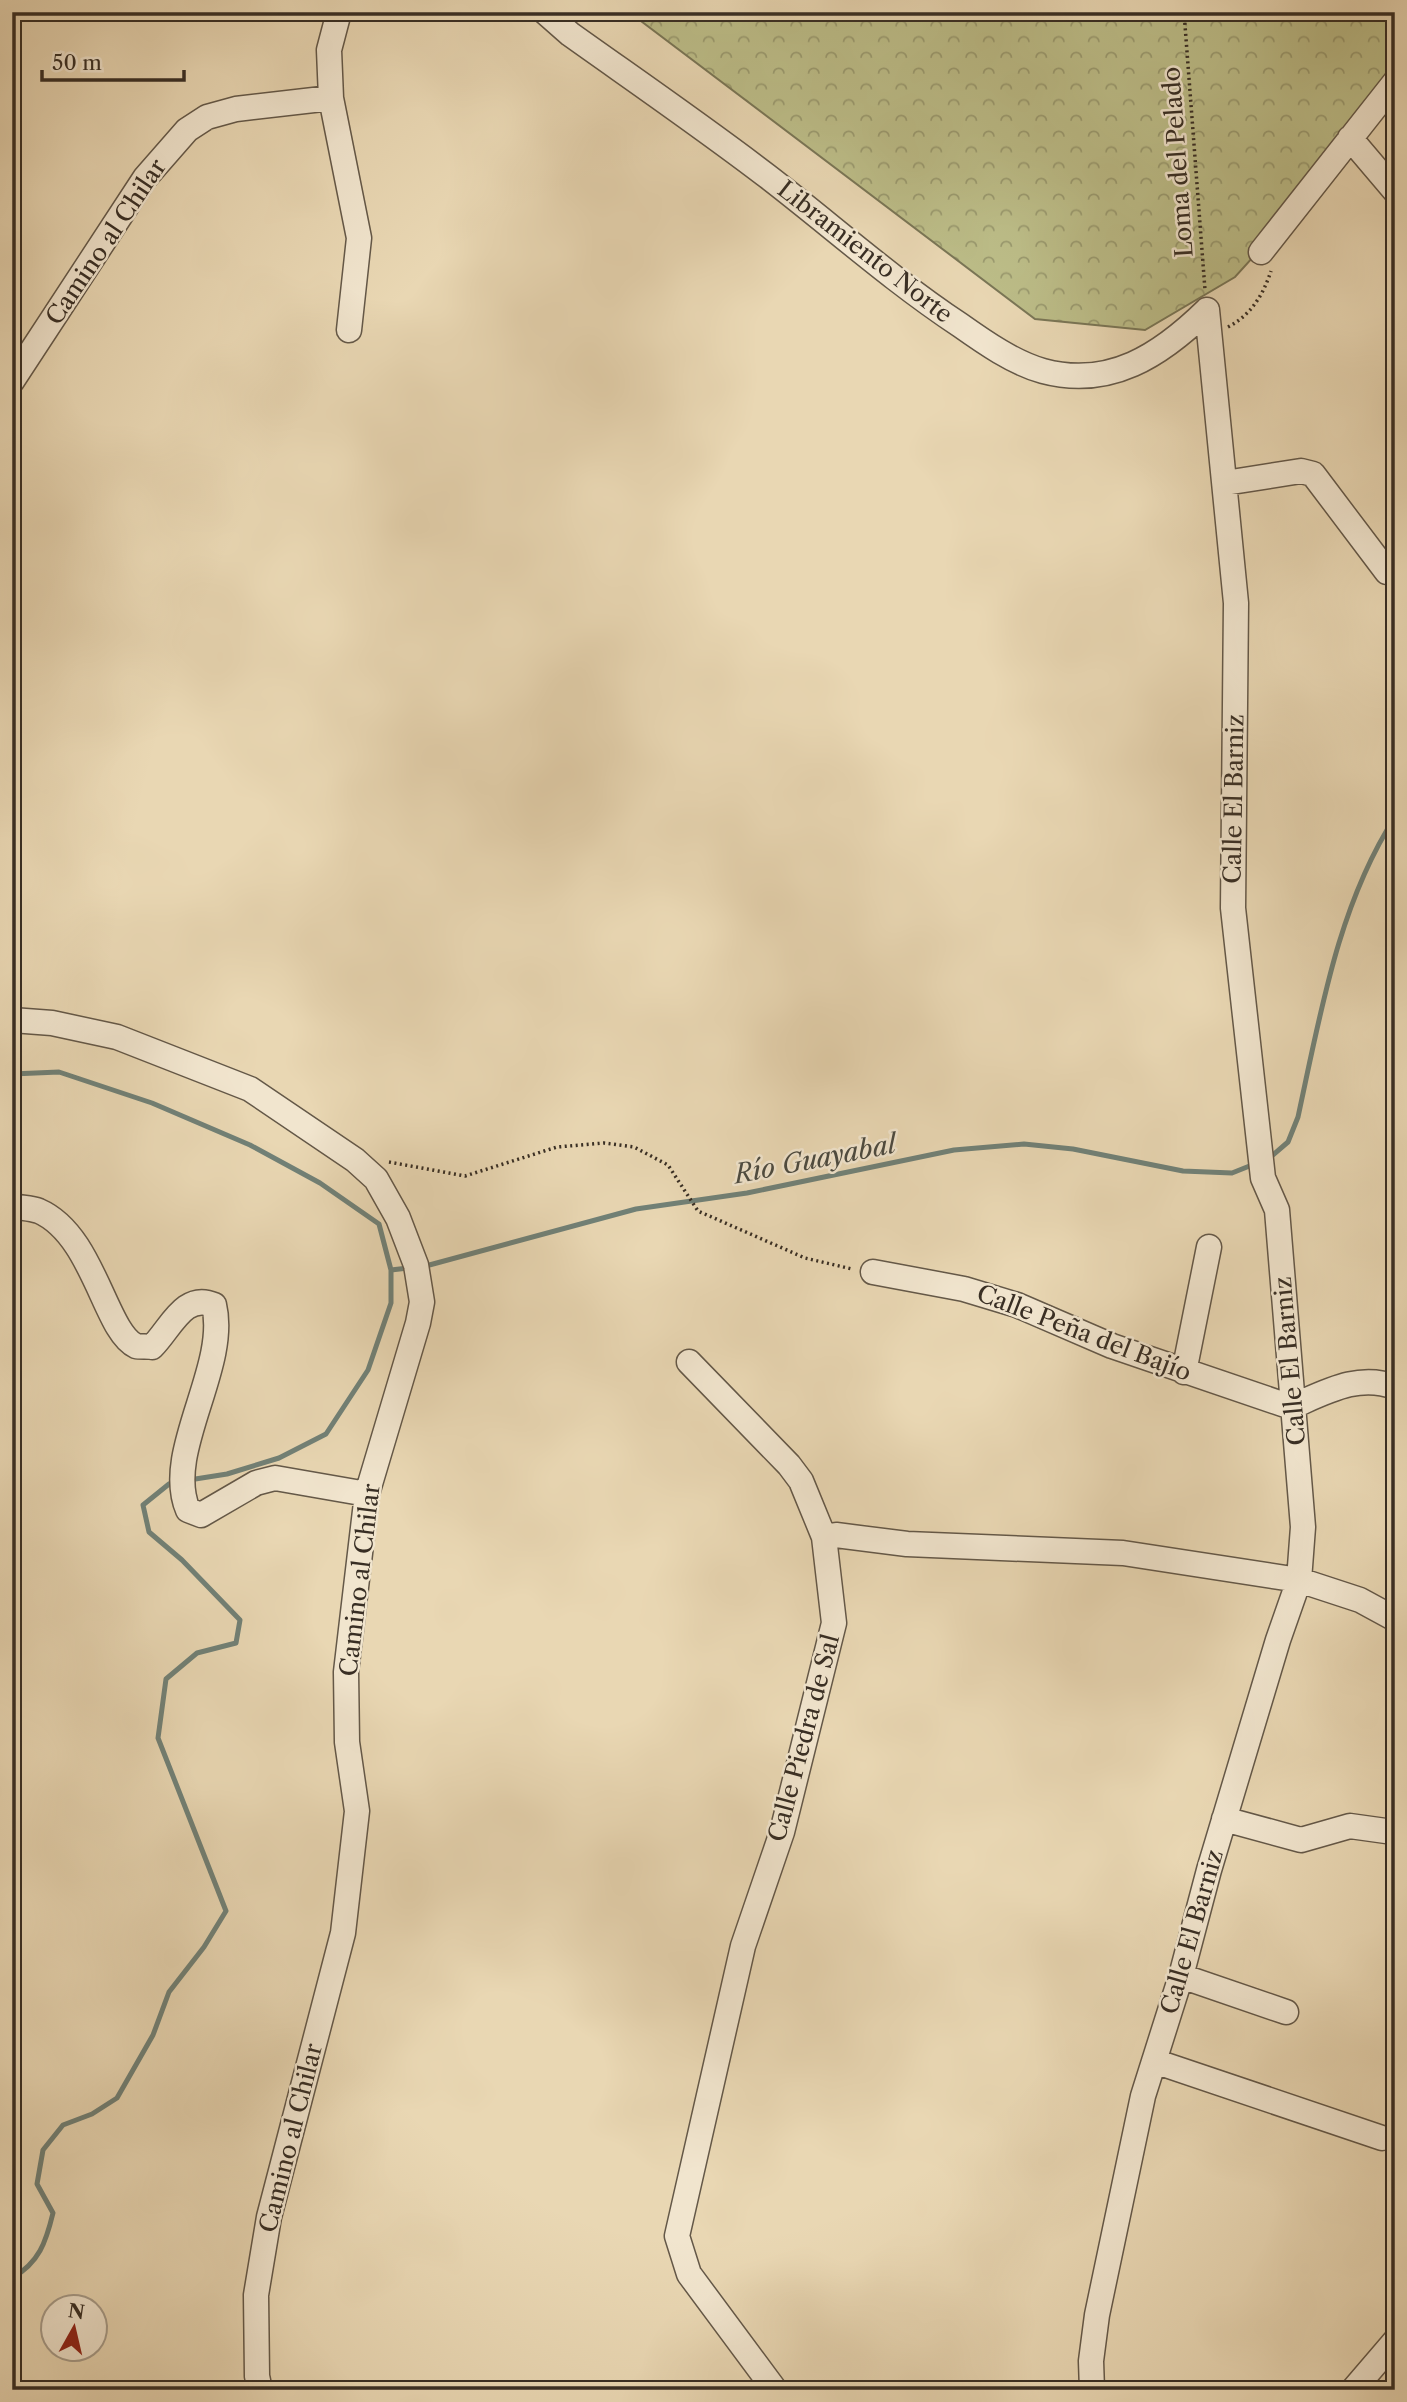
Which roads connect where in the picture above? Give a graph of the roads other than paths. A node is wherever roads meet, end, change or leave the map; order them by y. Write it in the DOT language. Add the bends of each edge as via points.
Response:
graph roads {
  1 [pos="339,12"];
  2 [pos="545,12"];
  3 [pos="1395,82"];
  4 [pos="331,98"];
  5 [pos="1350,138"];
  6 [pos="1395,191"];
  7 [pos="1267,260"];
  8 [pos="1208,321"];
  9 [pos="349,330"];
  10 [pos="12,381"];
  11 [pos="1224,483"];
  12 [pos="1387,572"];
  13 [pos="12,1020"];
  14 [pos="12,1206"];
  15 [pos="1209,1247"];
  16 [pos="873,1272"];
  17 [pos="689,1362"];
  18 [pos="1184,1372"];
  19 [pos="1395,1387"];
  20 [pos="1291,1407"];
  21 [pos="367,1494"];
  22 [pos="824,1537"];
  23 [pos="1299,1580"];
  24 [pos="1395,1619"];
  25 [pos="1224,1819"];
  26 [pos="1393,1832"];
  27 [pos="1181,1976"];
  28 [pos="1286,2012"];
  29 [pos="1154,2060"];
  30 [pos="1382,2138"];
  31 [pos="1395,2341"];
  32 [pos="260,2390"];
  33 [pos="775,2390"];
  34 [pos="1091,2390"];
  35 [pos="1353,2390"];
  1 -- 4 [label="street" via="328,50"];
  2 -- 8 [label="street, Libramiento Norte" via="767,176 908,290 986,343 1041,371 1087,376 1128,367"];
  3 -- 5 [label="street"];
  4 -- 9 [label="street" via="359,237"];
  4 -- 10 [label="street, Camino al Chilar" via="236,109 207,117 187,130 145,178"];
  5 -- 6 [label="street"];
  5 -- 7 [label="street"];
  8 -- 11 [label="street, Calle El Barniz"];
  11 -- 12 [label="street" via="1301,471 1313,474"];
  11 -- 20 [label="street, Calle El Barniz" via="1236,603 1233,908 1263,1178 1277,1210 1289,1322"];
  13 -- 21 [label="street, Camino al Chilar" via="117,1037 250,1089 376,1179 417,1267 422,1302"];
  14 -- 21 [label="street" via="39,1211 64,1228 82,1251 125,1336 137,1346 152,1346 188,1303 202,1300 214,1305 219,1323 216,1347 186,1458 183,1497 188,1510 201,1515 256,1483 275,1478"];
  15 -- 18 [label="street"];
  16 -- 18 [label="street, Calle Peña del Bajío" via="964,1289 1017,1305"];
  17 -- 22 [label="street, Calle Piedra de Sal" via="789,1465 801,1481"];
  18 -- 20 [label="street, Calle Peña del Bajío"];
  19 -- 20 [label="street" via="1377,1381 1347,1383"];
  20 -- 23 [label="street, Calle El Barniz" via="1303,1527"];
  21 -- 32 [label="street, Camino al Chilar" via="346,1672 347,1742 357,1811 343,1933 269,2217 256,2295"];
  22 -- 23 [label="street" via="1123,1553"];
  22 -- 33 [label="street, Calle Piedra de Sal" via="834,1623 782,1832 743,1946 677,2236 689,2274"];
  23 -- 24 [label="street" via="1360,1600"];
  23 -- 25 [label="street, Calle El Barniz"];
  25 -- 26 [label="street" via="1301,1840 1350,1826"];
  25 -- 27 [label="street, Calle El Barniz"];
  27 -- 28 [label="street"];
  27 -- 29 [label="street, Calle El Barniz"];
  29 -- 30 [label="street"];
  29 -- 34 [label="street, Calle El Barniz" via="1112,2231"];
  31 -- 35 [label="street"];
}
